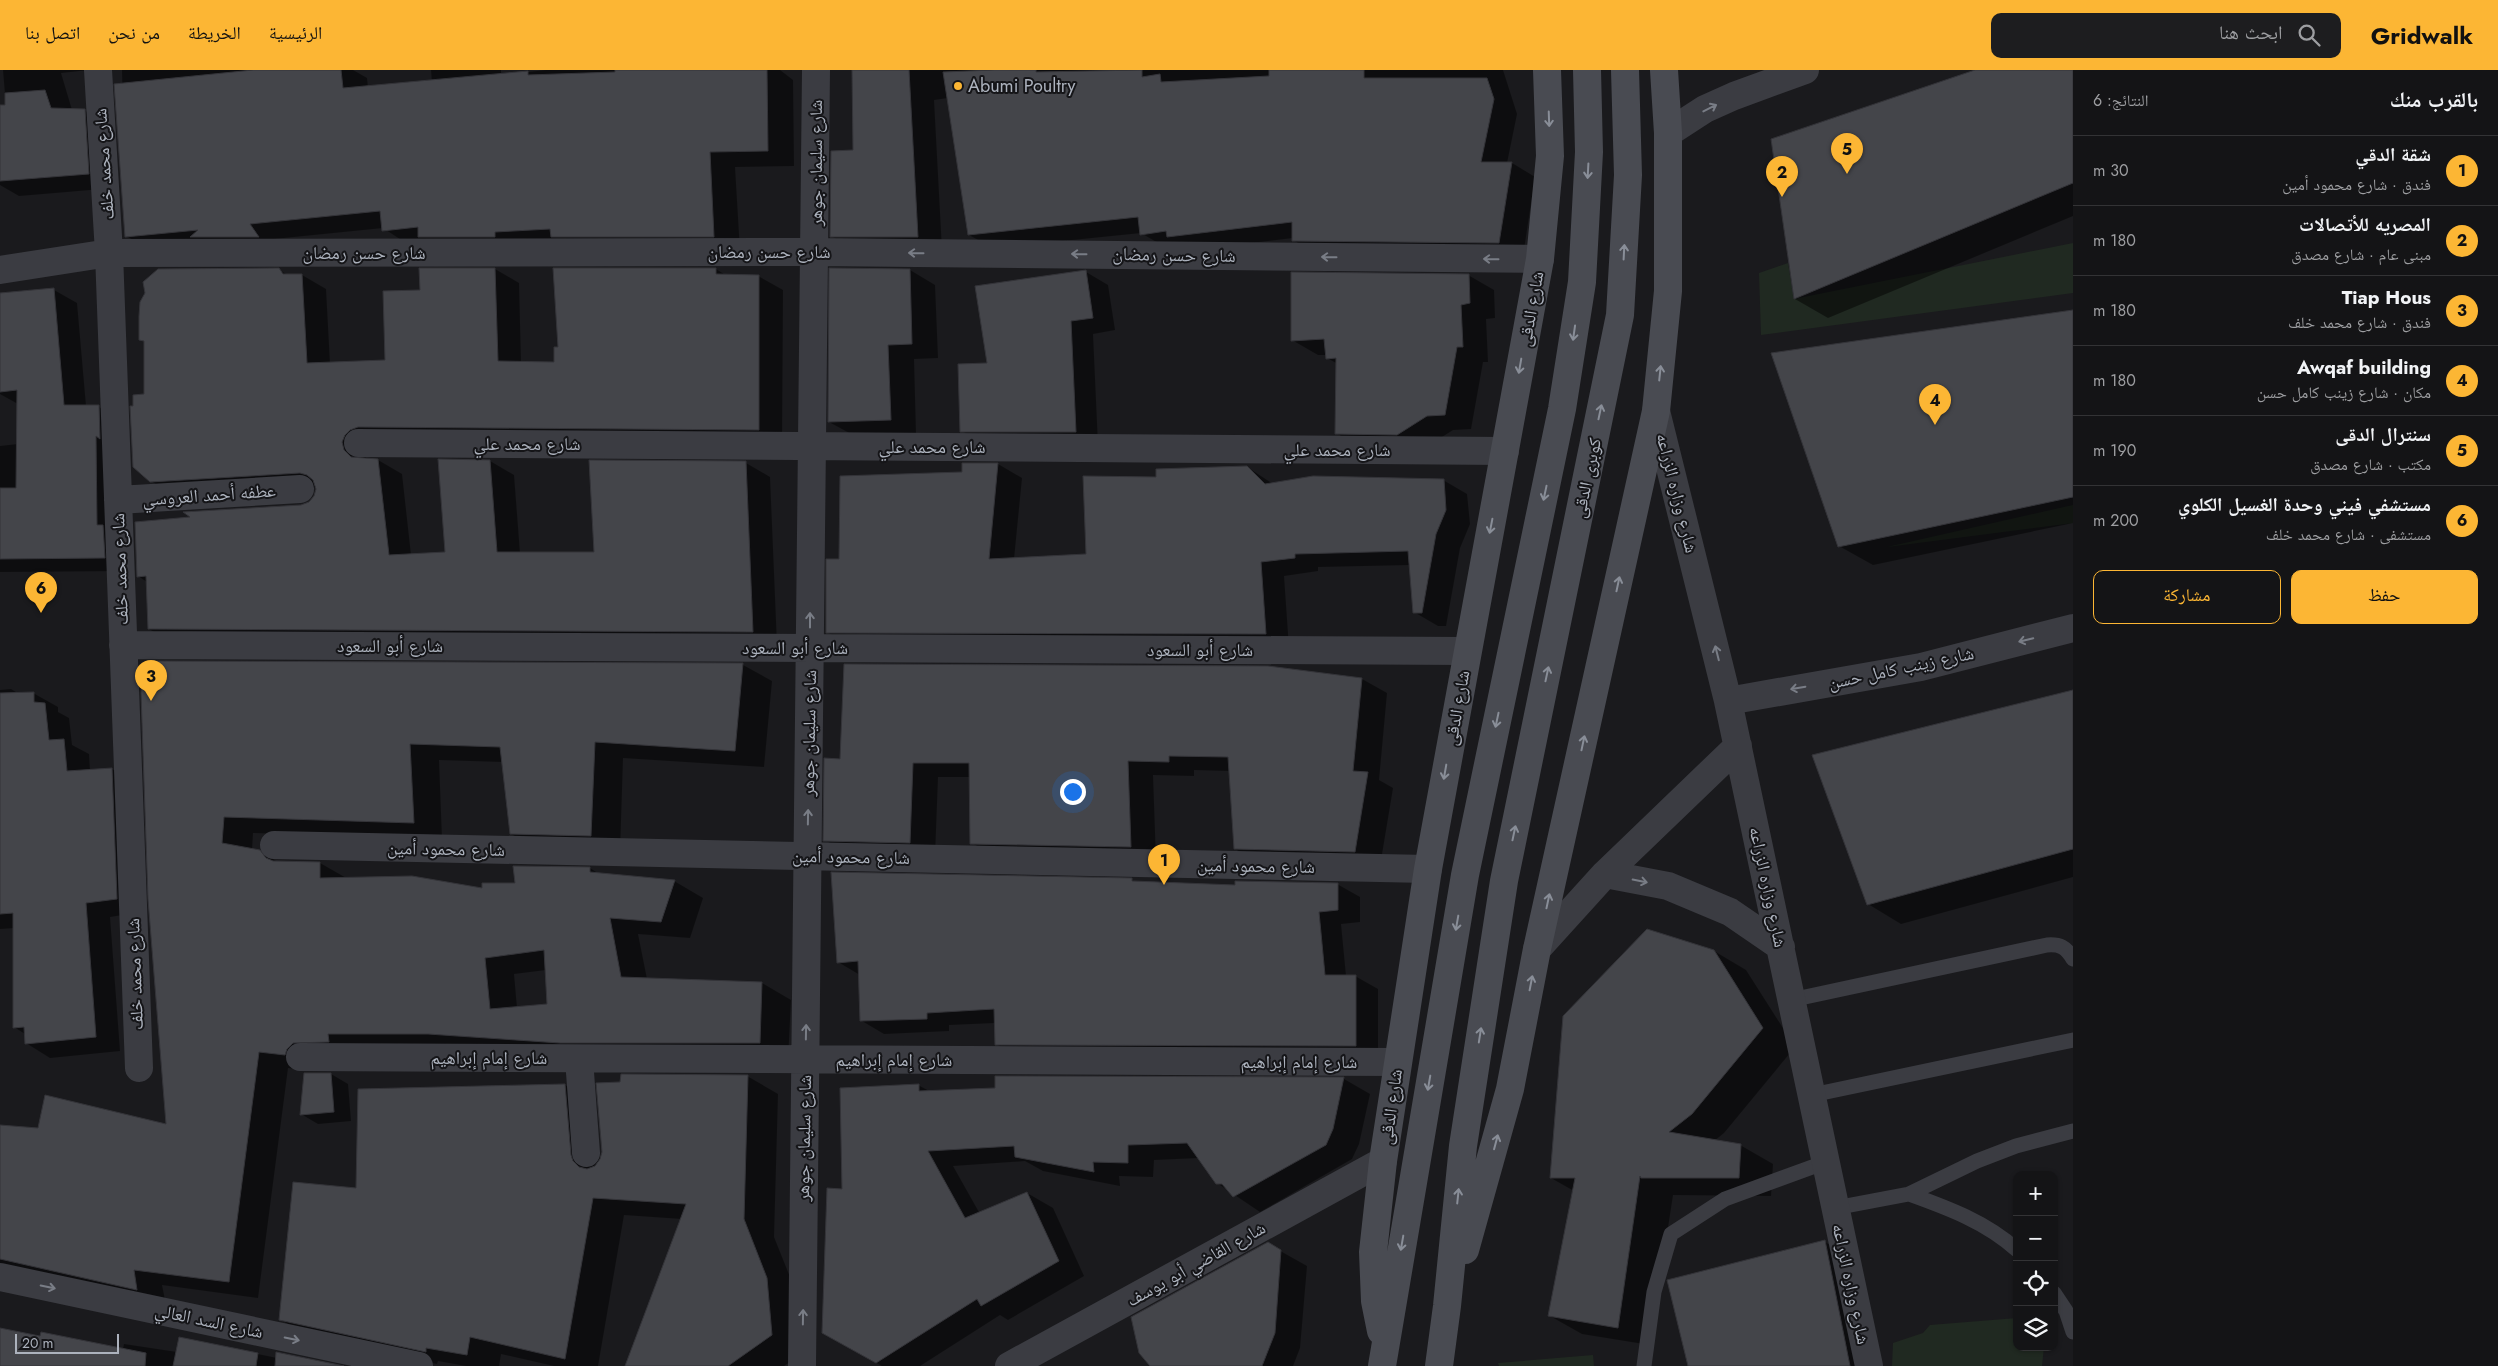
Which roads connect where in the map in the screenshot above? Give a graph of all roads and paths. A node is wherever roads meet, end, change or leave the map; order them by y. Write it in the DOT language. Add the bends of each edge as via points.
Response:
graph roads {
  1 [pos="98,70"];
  2 [pos="816,70"];
  3 [pos="1547,70"];
  4 [pos="1587,70"];
  5 [pos="1625,70"];
  6 [pos="1664,70"];
  7 [pos="1805,70"];
  8 [pos="1668,133"];
  9 [pos="815,252"];
  10 [pos="109,253"];
  11 [pos="1540,259"];
  12 [pos="0,270"];
  13 [pos="1656,411"];
  14 [pos="358,443"];
  15 [pos="811,446"];
  16 [pos="1505,451"];
  17 [pos="300,489"];
  18 [pos="118,500"];
  19 [pos="2073,628"];
  20 [pos="123,645"];
  21 [pos="810,648"];
  22 [pos="1467,651"];
  23 [pos="1728,701"];
  24 [pos="1738,746"];
  25 [pos="274,845"];
  26 [pos="808,856"];
  27 [pos="1428,869"];
  28 [pos="1605,874"];
  29 [pos="1781,947"];
  30 [pos="1537,949"];
  31 [pos="2073,959"];
  32 [pos="1792,1000"];
  33 [pos="2073,1040"];
  34 [pos="300,1057"];
  35 [pos="578,1059"];
  36 [pos="805,1060"];
  37 [pos="1397,1062"];
  38 [pos="138,1068"];
  39 [pos="1812,1095"];
  40 [pos="2073,1131"];
  41 [pos="586,1153"];
  42 [pos="1383,1161"];
  43 [pos="1826,1162"];
  44 [pos="1909,1194"];
  45 [pos="1835,1208"];
  46 [pos="2013,1246"];
  47 [pos="0,1277"];
  48 [pos="2058,1299"];
  49 [pos="1448,1306"];
  50 [pos="2073,1332"];
  51 [pos="1383,1356"];
  52 [pos="419,1366"];
  53 [pos="802,1366"];
  54 [pos="1009,1366"];
  55 [pos="1439,1366"];
  56 [pos="1644,1366"];
  57 [pos="1869,1366"];
  1 -- 10 [label="street, شارع محمد خلف"];
  2 -- 9 [label="street, شارع سليمان جوهر"];
  3 -- 11 [label="main road, شارع الدقى, one-way" via="1550,156"];
  4 -- 51 [label="main road, شارع الدقى, one-way" via="1589,152 1582,282 1562,409 1465,875"];
  49 -- 5 [label="main road, كوبرى الدقى, one-way" via="1463,1146 1504,881 1620,315 1628,175"];
  6 -- 8 [label="main road"];
  8 -- 7 [label="street, one-way" via="1734,96"];
  13 -- 8 [label="main road, one-way" via="1668,291"];
  9 -- 10 [label="street, شارع حسن رمضان"];
  11 -- 9 [label="street, شارع حسن رمضان, one-way"];
  9 -- 15 [label="street, شارع سليمان جوهر"];
  10 -- 12 [label="street, شارع حسن رمضان"];
  10 -- 18 [label="street, شارع محمد خلف"];
  11 -- 16 [label="main road, شارع الدقى, one-way"];
  23 -- 13 [label="street, شارع وزاره الزراعه, one-way"];
  30 -- 13 [label="main road, one-way"];
  14 -- 15 [label="street, شارع محمد علي"];
  15 -- 16 [label="street, شارع محمد علي"];
  21 -- 15 [label="street, شارع سليمان جوهر, one-way"];
  16 -- 22 [label="main road, شارع الدقى, one-way"];
  17 -- 18 [label="street, عطفه أحمد العروسي"];
  18 -- 20 [label="street, شارع محمد خلف"];
  19 -- 23 [label="street, شارع زينب كامل حسن, one-way" via="1921,667"];
  20 -- 21 [label="street, شارع أبو السعود"];
  20 -- 38 [label="street, شارع محمد خلف"];
  21 -- 22 [label="street, شارع أبو السعود"];
  26 -- 21 [label="street, شارع سليمان جوهر, one-way"];
  22 -- 27 [label="main road, شارع الدقى, one-way"];
  23 -- 24 [label="street, شارع وزاره الزراعه"];
  24 -- 28 [label="street"];
  24 -- 29 [label="street, شارع وزاره الزراعه"];
  25 -- 26 [label="street, شارع محمود أمين"];
  26 -- 27 [label="street, شارع محمود أمين"];
  36 -- 26 [label="street, شارع سليمان جوهر, one-way"];
  27 -- 37 [label="main road, شارع الدقى"];
  28 -- 29 [label="street, one-way" via="1668,886 1730,912"];
  28 -- 30 [label="street"];
  29 -- 32 [label="street, شارع وزاره الزراعه"];
  49 -- 30 [label="main road, one-way" via="1510,1089"];
  31 -- 32 [label="lane" via="2068,949 2058,944"];
  32 -- 39 [label="street, شارع وزاره الزراعه"];
  33 -- 39 [label="lane"];
  34 -- 35 [label="street, شارع إمام إبراهيم"];
  35 -- 36 [label="street, شارع إمام إبراهيم"];
  35 -- 41 [label="street"];
  36 -- 37 [label="street, شارع إمام إبراهيم"];
  53 -- 36 [label="street, شارع سليمان جوهر, one-way"];
  37 -- 42 [label="main road, شارع الدقى"];
  39 -- 43 [label="street, شارع وزاره الزراعه"];
  40 -- 44 [label="lane" via="2016,1146"];
  42 -- 51 [label="main road, شارع الدقى" via="1373,1252 1374,1301"];
  42 -- 54 [label="street, شارع القاضي أبو يوسف"];
  43 -- 45 [label="street, شارع وزاره الزراعه"];
  43 -- 56 [label="lane" via="1725,1199 1671,1234 1654,1292"];
  44 -- 45 [label="lane"];
  44 -- 46 [label="lane" via="1954,1211 2000,1234"];
  45 -- 57 [label="street, شارع وزاره الزراعه"];
  47 -- 52 [label="street, شارع السد العالي, one-way"];
  48 -- 50 [label="lane"];
  49 -- 55 [label="main road"];
}
